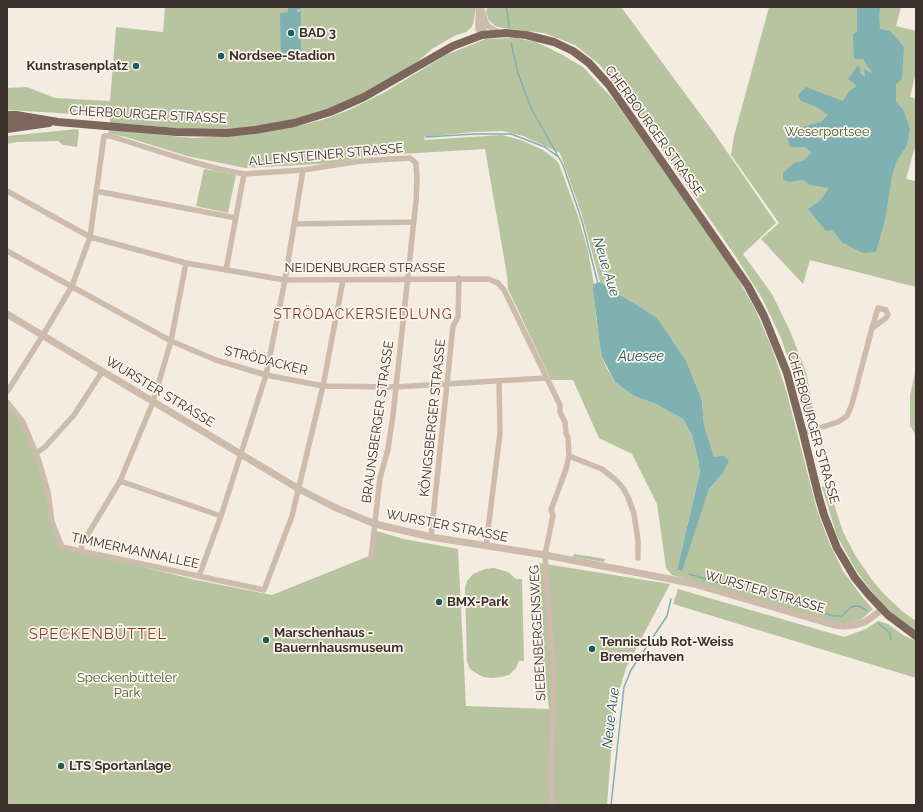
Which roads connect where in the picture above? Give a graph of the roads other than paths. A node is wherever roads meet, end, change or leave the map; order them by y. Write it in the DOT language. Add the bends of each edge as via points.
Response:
graph roads {
  1 [pos="481,8"];
  2 [pos="478,17"];
  3 [pos="502,33"];
  4 [pos="482,35"];
  5 [pos="464,41"];
  6 [pos="7,115"];
  7 [pos="7,122"];
  8 [pos="58,122"];
  9 [pos="7,130"];
  10 [pos="410,158"];
  11 [pos="303,170"];
  12 [pos="244,174"];
  13 [pos="7,191"];
  14 [pos="96,191"];
  15 [pos="236,218"];
  16 [pos="414,222"];
  17 [pos="294,224"];
  18 [pos="90,237"];
  19 [pos="7,251"];
  20 [pos="186,263"];
  21 [pos="226,270"];
  22 [pos="459,278"];
  23 [pos="407,279"];
  24 [pos="285,280"];
  25 [pos="343,280"];
  26 [pos="72,286"];
  27 [pos="7,314"];
  28 [pos="872,328"];
  29 [pos="43,335"];
  30 [pos="171,341"];
  31 [pos="102,372"];
  32 [pos="266,375"];
  33 [pos="546,378"];
  34 [pos="499,381"];
  35 [pos="447,384"];
  36 [pos="323,386"];
  37 [pos="395,387"];
  38 [pos="7,392"];
  39 [pos="7,402"];
  40 [pos="153,402"];
  41 [pos="803,432"];
  42 [pos="36,452"];
  43 [pos="242,454"];
  44 [pos="569,456"];
  45 [pos="120,481"];
  46 [pos="299,489"];
  47 [pos="221,516"];
  48 [pos="375,524"];
  49 [pos="431,537"];
  50 [pos="486,546"];
  51 [pos="81,551"];
  52 [pos="545,555"];
  53 [pos="371,558"];
  54 [pos="638,558"];
  55 [pos="199,576"];
  56 [pos="883,609"];
  57 [pos="916,636"];
  58 [pos="552,805"];
  1 -- 2 [label="street"];
  1 -- 3 [label="street" via="488,26"];
  1 -- 4 [label="street" via="484,30"];
  2 -- 4 [label="street" via="478,29"];
  2 -- 5 [label="street" via="473,34"];
  3 -- 4 [label="main road, CHERBOURGER STRASSE"];
  3 -- 41 [label="main road, CHERBOURGER STRASSE" via="546,39 564,46 589,63 605,81 754,296 787,373"];
  4 -- 5 [label="main road, CHERBOURGER STRASSE"];
  5 -- 8 [label="main road, CHERBOURGER STRASSE" via="346,106 283,126 227,133 200,133"];
  6 -- 8 [label="main road, CHERBOURGER STRASSE"];
  7 -- 8 [label="main road"];
  8 -- 9 [label="main road, CHERBOURGER STRASSE"];
  10 -- 11 [label="street, ALLENSTEINER STRASSE" via="361,160"];
  10 -- 16 [label="street, BRAUNSBERGER STRASSE" via="416,163"];
  11 -- 12 [label="street, ALLENSTEINER STRASSE"];
  11 -- 17 [label="street"];
  12 -- 14 [label="street, ALLENSTEINER STRASSE" via="104,136"];
  12 -- 15 [label="street"];
  13 -- 18 [label="street, NEIDENBURGER STRASSE"];
  14 -- 15 [label="street"];
  14 -- 18 [label="street"];
  15 -- 21 [label="street"];
  16 -- 17 [label="street"];
  16 -- 23 [label="street, BRAUNSBERGER STRASSE"];
  17 -- 24 [label="street"];
  18 -- 20 [label="street, NEIDENBURGER STRASSE"];
  18 -- 26 [label="street"];
  19 -- 26 [label="street, STRÖDACKER"];
  20 -- 21 [label="street, NEIDENBURGER STRASSE"];
  20 -- 30 [label="street"];
  21 -- 24 [label="street, NEIDENBURGER STRASSE"];
  22 -- 23 [label="street, NEIDENBURGER STRASSE"];
  22 -- 33 [label="street, NEIDENBURGER STRASSE" via="488,279 498,283 504,290"];
  22 -- 35 [label="street, KÖNIGSBERGER STRASSE" via="458,318 453,326"];
  23 -- 25 [label="street, NEIDENBURGER STRASSE"];
  23 -- 37 [label="street, BRAUNSBERGER STRASSE"];
  24 -- 25 [label="street, NEIDENBURGER STRASSE"];
  24 -- 32 [label="street"];
  25 -- 36 [label="street"];
  26 -- 29 [label="street"];
  26 -- 30 [label="street, STRÖDACKER"];
  27 -- 29 [label="street, WURSTER STRASSE"];
  28 -- 41 [label="street" via="847,416 838,422"];
  29 -- 31 [label="street, WURSTER STRASSE"];
  29 -- 38 [label="street"];
  30 -- 32 [label="street, STRÖDACKER" via="216,360"];
  30 -- 40 [label="street"];
  31 -- 40 [label="street, WURSTER STRASSE"];
  31 -- 42 [label="street" via="74,415 45,447"];
  32 -- 36 [label="street, STRÖDACKER"];
  32 -- 43 [label="street"];
  33 -- 34 [label="street, STRÖDACKER"];
  33 -- 44 [label="street" via="560,405 568,438"];
  34 -- 35 [label="street, STRÖDACKER"];
  34 -- 50 [label="street" via="500,433"];
  35 -- 37 [label="street, STRÖDACKER"];
  35 -- 49 [label="street, KÖNIGSBERGER STRASSE"];
  36 -- 37 [label="street, STRÖDACKER"];
  36 -- 46 [label="street"];
  37 -- 48 [label="street, BRAUNSBERGER STRASSE" via="388,449 380,478"];
  39 -- 42 [label="street, TIMMERMANNALLEE" via="23,422"];
  40 -- 43 [label="street, WURSTER STRASSE"];
  40 -- 45 [label="street"];
  41 -- 56 [label="main road, CHERBOURGER STRASSE" via="821,504 837,548 855,578"];
  42 -- 51 [label="street, TIMMERMANNALLEE" via="48,492 52,522 62,547"];
  43 -- 46 [label="street, WURSTER STRASSE"];
  43 -- 47 [label="street"];
  44 -- 52 [label="street, SIEBENBERGENSWEG" via="551,510 553,515"];
  44 -- 54 [label="street" via="602,470 623,488 634,514"];
  45 -- 47 [label="street"];
  45 -- 51 [label="street" via="82,544"];
  46 -- 48 [label="street, WURSTER STRASSE"];
  46 -- 55 [label="street, TIMMERMANNALLEE" via="292,516 264,590"];
  47 -- 55 [label="street"];
  48 -- 49 [label="street, WURSTER STRASSE"];
  48 -- 53 [label="street"];
  49 -- 50 [label="street, WURSTER STRASSE"];
  50 -- 52 [label="street, WURSTER STRASSE"];
  51 -- 55 [label="street, TIMMERMANNALLEE"];
  52 -- 56 [label="street, WURSTER STRASSE" via="689,583 839,626 865,622"];
  52 -- 58 [label="street, SIEBENBERGENSWEG" via="554,681"];
  56 -- 57 [label="main road"];
}
